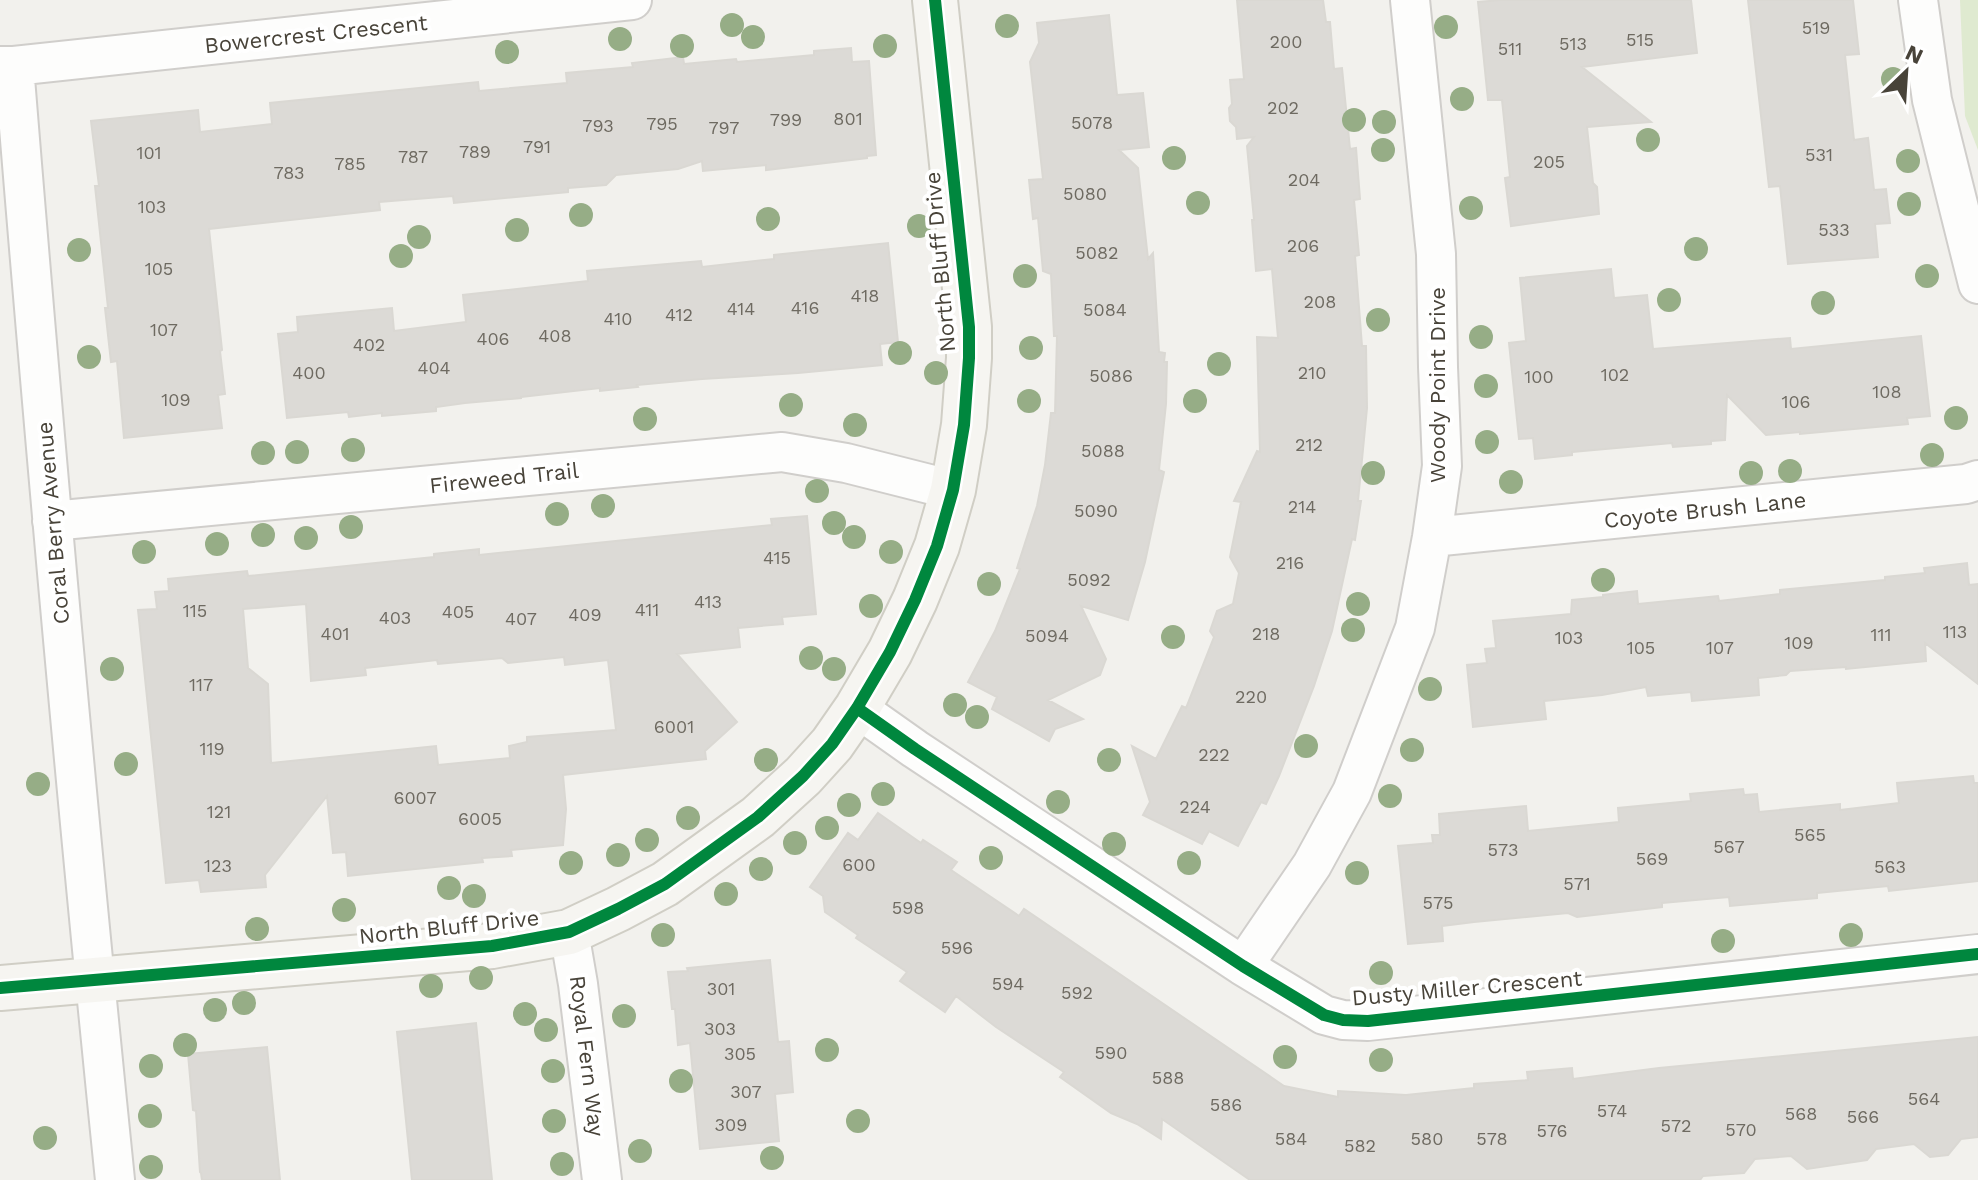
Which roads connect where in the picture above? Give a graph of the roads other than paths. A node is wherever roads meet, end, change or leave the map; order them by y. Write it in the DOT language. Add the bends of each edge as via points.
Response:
graph roads {
  1 [pos="632,0"];
  2 [pos="935,0"];
  3 [pos="1410,0"];
  4 [pos="1918,0"];
  5 [pos="7,66"];
  6 [pos="1978,284"];
  7 [pos="1978,480"];
  8 [pos="953,490"];
  9 [pos="52,521"];
  10 [pos="1432,537"];
  11 [pos="857,708"];
  12 [pos="569,932"];
  13 [pos="1978,954"];
  14 [pos="1243,966"];
  15 [pos="94,979"];
  16 [pos="0,988"];
  17 [pos="115,1180"];
  18 [pos="602,1180"];
  1 -- 5 [label="street, Bowercrest Crescent"];
  2 -- 8 [label="street, North Bluff Drive" via="969,327 967,394"];
  3 -- 10 [label="street, Woody Point Drive" via="1436,254 1442,466"];
  4 -- 6 [label="street" via="1932,100"];
  5 -- 9 [label="street, Coral Berry Avenue"];
  7 -- 10 [label="street, Coyote Brush Lane"];
  8 -- 9 [label="street, Fireweed Trail" via="782,452"];
  8 -- 11 [label="street, North Bluff Drive" via="915,600"];
  9 -- 15 [label="street, Coral Berry Avenue"];
  10 -- 14 [label="street, Woody Point Drive" via="1415,628 1352,792 1312,865"];
  11 -- 12 [label="street, North Bluff Drive" via="803,776 745,828 665,884"];
  11 -- 14 [label="street, Dusty Miller Crescent"];
  12 -- 15 [label="street, North Bluff Drive" via="492,946"];
  12 -- 18 [label="street, Royal Fern Way"];
  13 -- 14 [label="street, Dusty Miller Crescent" via="1368,1021 1324,1015"];
  15 -- 16 [label="street, North Bluff Drive"];
  15 -- 17 [label="street, Coral Berry Avenue"];
}
